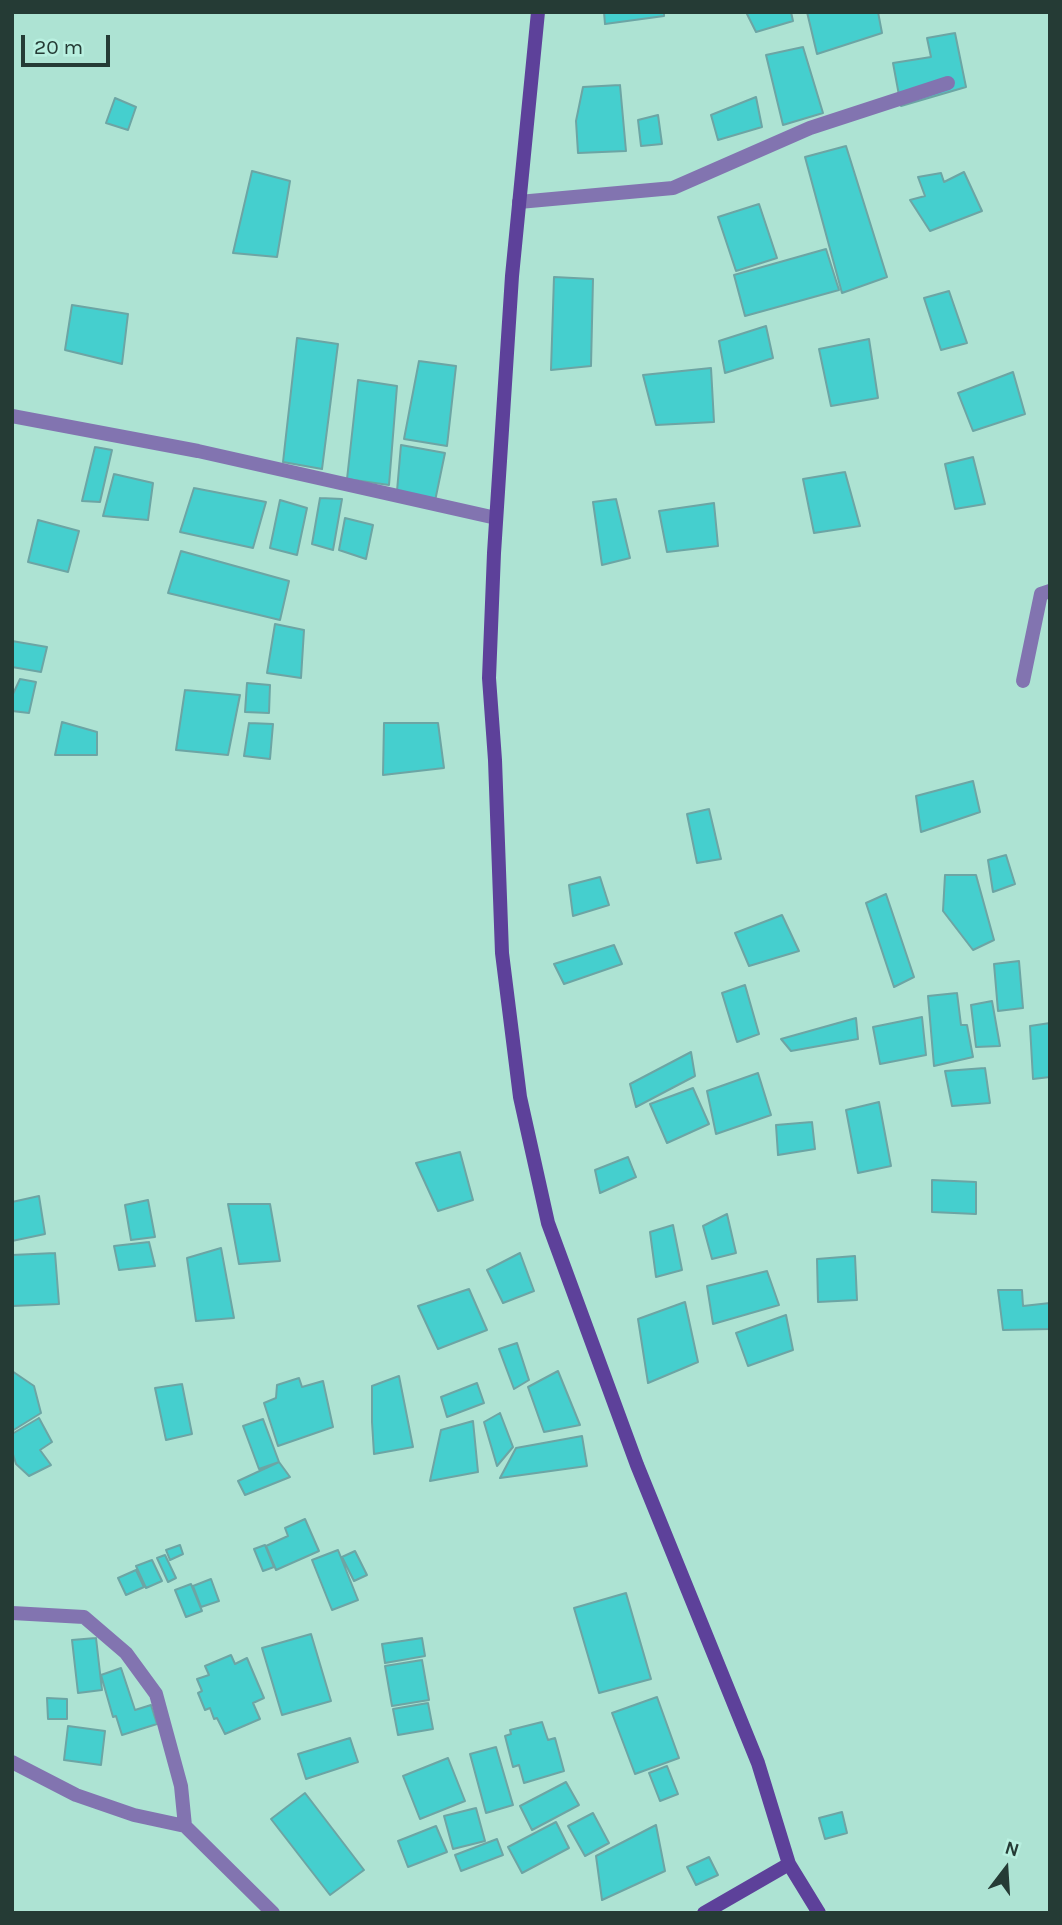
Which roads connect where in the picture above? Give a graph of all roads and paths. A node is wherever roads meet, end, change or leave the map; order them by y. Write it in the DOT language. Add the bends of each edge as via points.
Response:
graph roads {
  1 [pos="538,12"];
  2 [pos="948,83"];
  3 [pos="519,202"];
  4 [pos="12,416"];
  5 [pos="496,518"];
  6 [pos="1050,591"];
  7 [pos="1024,681"];
  8 [pos="12,1613"];
  9 [pos="12,1762"];
  10 [pos="185,1826"];
  11 [pos="789,1864"];
  12 [pos="273,1913"];
  13 [pos="704,1913"];
  14 [pos="818,1913"];
  1 -- 3 [label="street"];
  2 -- 3 [label="street" via="810,128 673,188"];
  3 -- 5 [label="street"];
  4 -- 5 [label="street" via="198,451"];
  5 -- 11 [label="street" via="489,678 502,953 520,1097 548,1223 637,1465 758,1763"];
  6 -- 7 [label="street" via="1041,594"];
  8 -- 10 [label="street" via="84,1617 126,1653 156,1694 181,1786"];
  9 -- 10 [label="street" via="76,1796"];
  10 -- 12 [label="street"];
  11 -- 13 [label="street"];
  11 -- 14 [label="street"];
}
